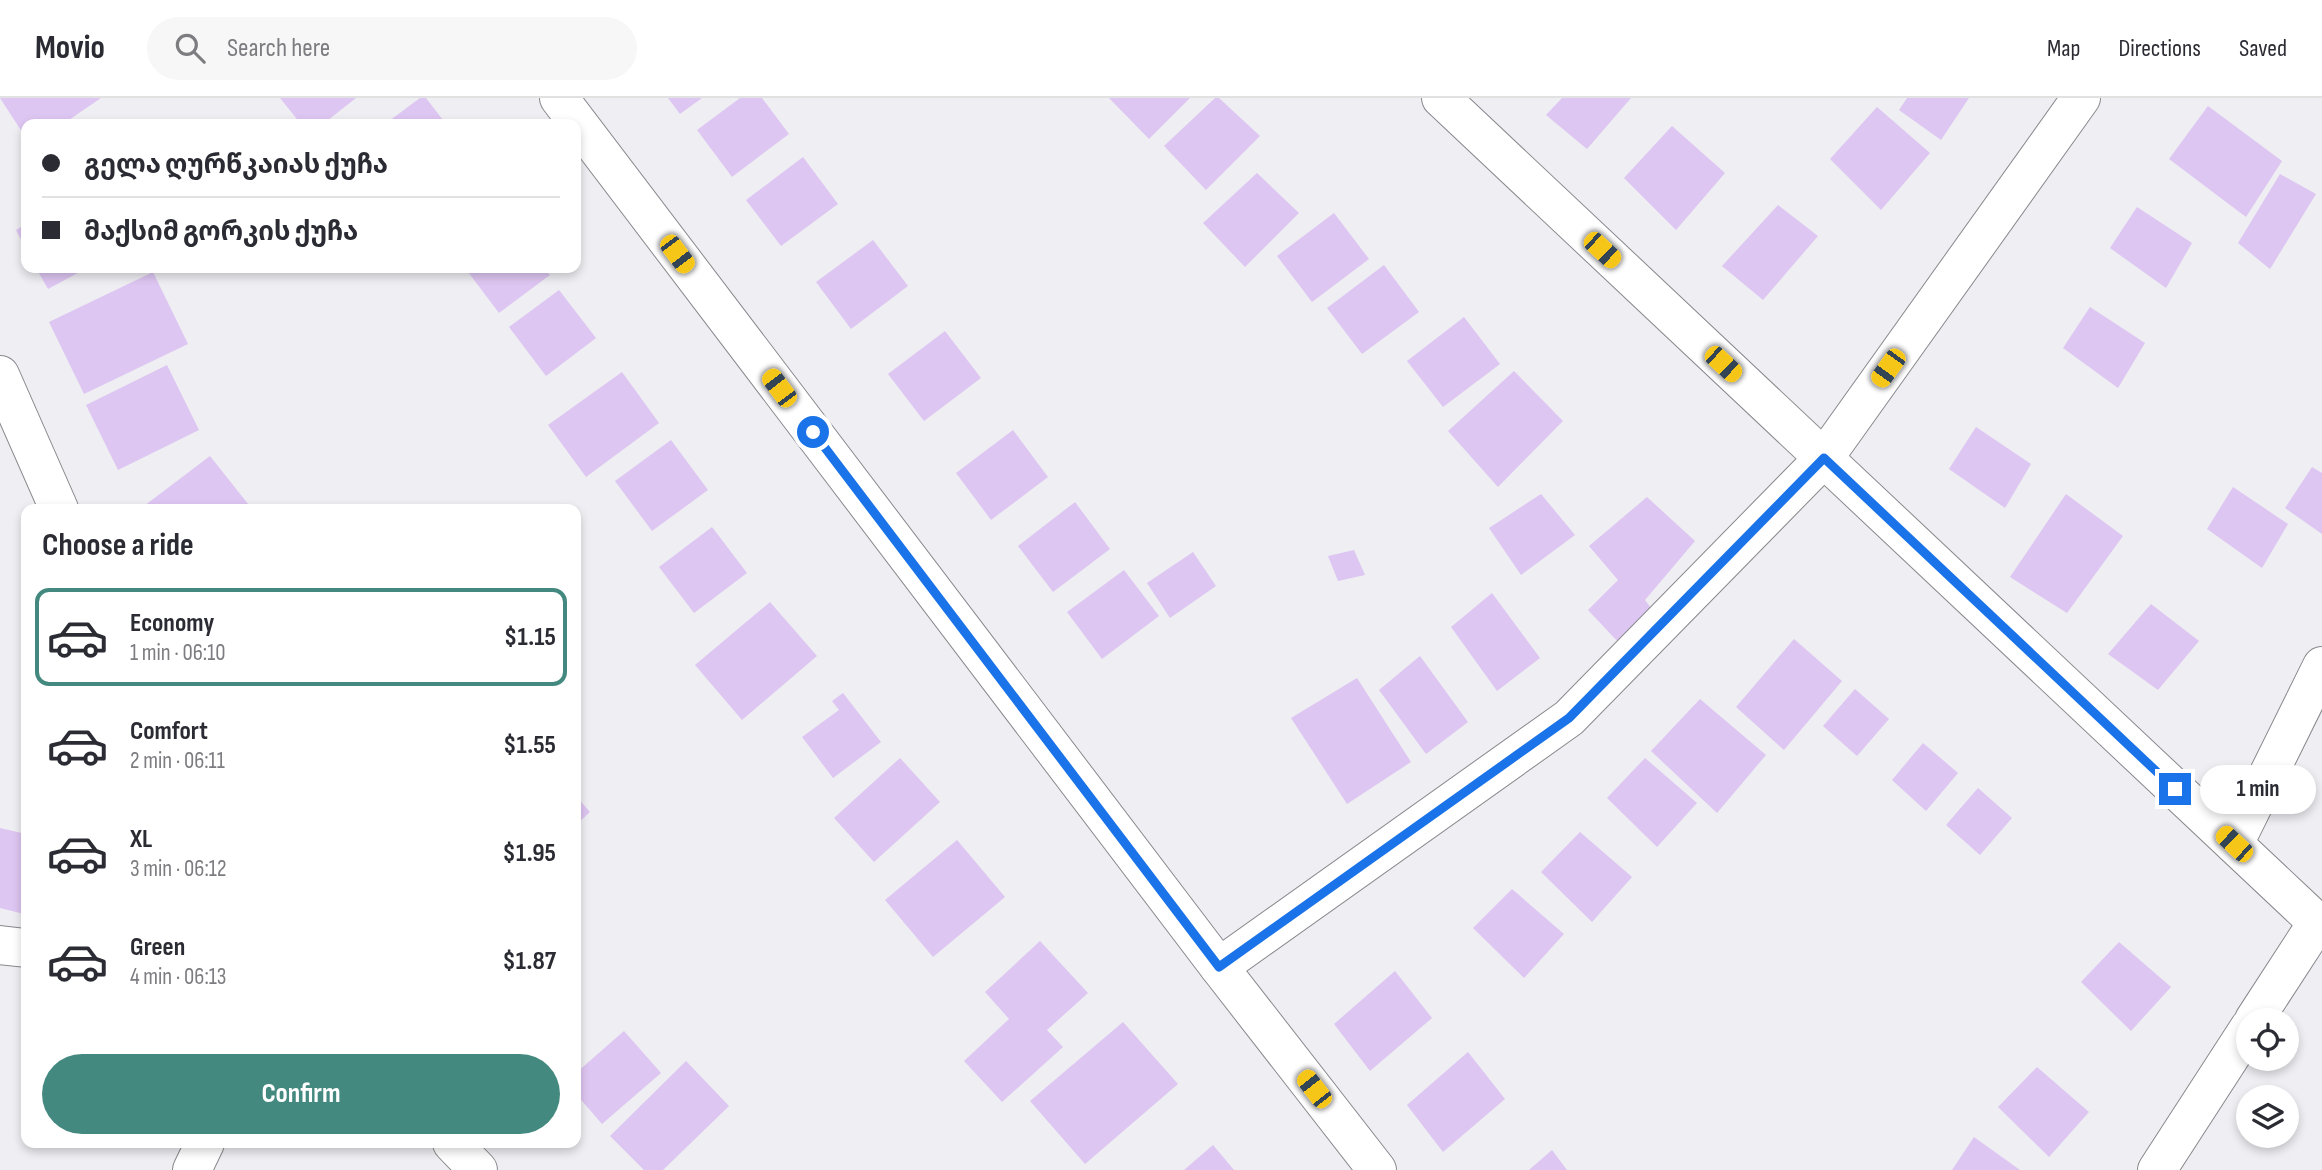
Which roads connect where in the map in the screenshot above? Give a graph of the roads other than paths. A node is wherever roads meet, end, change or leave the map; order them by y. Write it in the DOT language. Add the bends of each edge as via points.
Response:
graph roads {
  1 [pos="559,98"];
  2 [pos="1441,98"];
  3 [pos="2081,98"];
  4 [pos="575,119"];
  5 [pos="581,127"];
  6 [pos="0,375"];
  7 [pos="1824,458"];
  8 [pos="57,504"];
  9 [pos="2322,666"];
  10 [pos="2234,844"];
  11 [pos="2320,925"];
  12 [pos="0,945"];
  13 [pos="21,947"];
  14 [pos="1219,967"];
  15 [pos="2262,1008"];
  16 [pos="2236,1048"];
  17 [pos="203,1148"];
  18 [pos="457,1148"];
  19 [pos="192,1170"];
  20 [pos="478,1170"];
  21 [pos="1377,1170"];
  22 [pos="2157,1170"];
  1 -- 4 [label="street"];
  2 -- 7 [label="street"];
  3 -- 7 [label="street"];
  5 -- 14 [label="street"];
  6 -- 8 [label="street"];
  7 -- 10 [label="street"];
  7 -- 14 [label="street" via="1569,718"];
  9 -- 10 [label="street"];
  10 -- 11 [label="street"];
  11 -- 15 [label="street"];
  12 -- 13 [label="street"];
  14 -- 21 [label="street"];
  16 -- 22 [label="street"];
  17 -- 19 [label="street"];
  18 -- 20 [label="street"];
}
